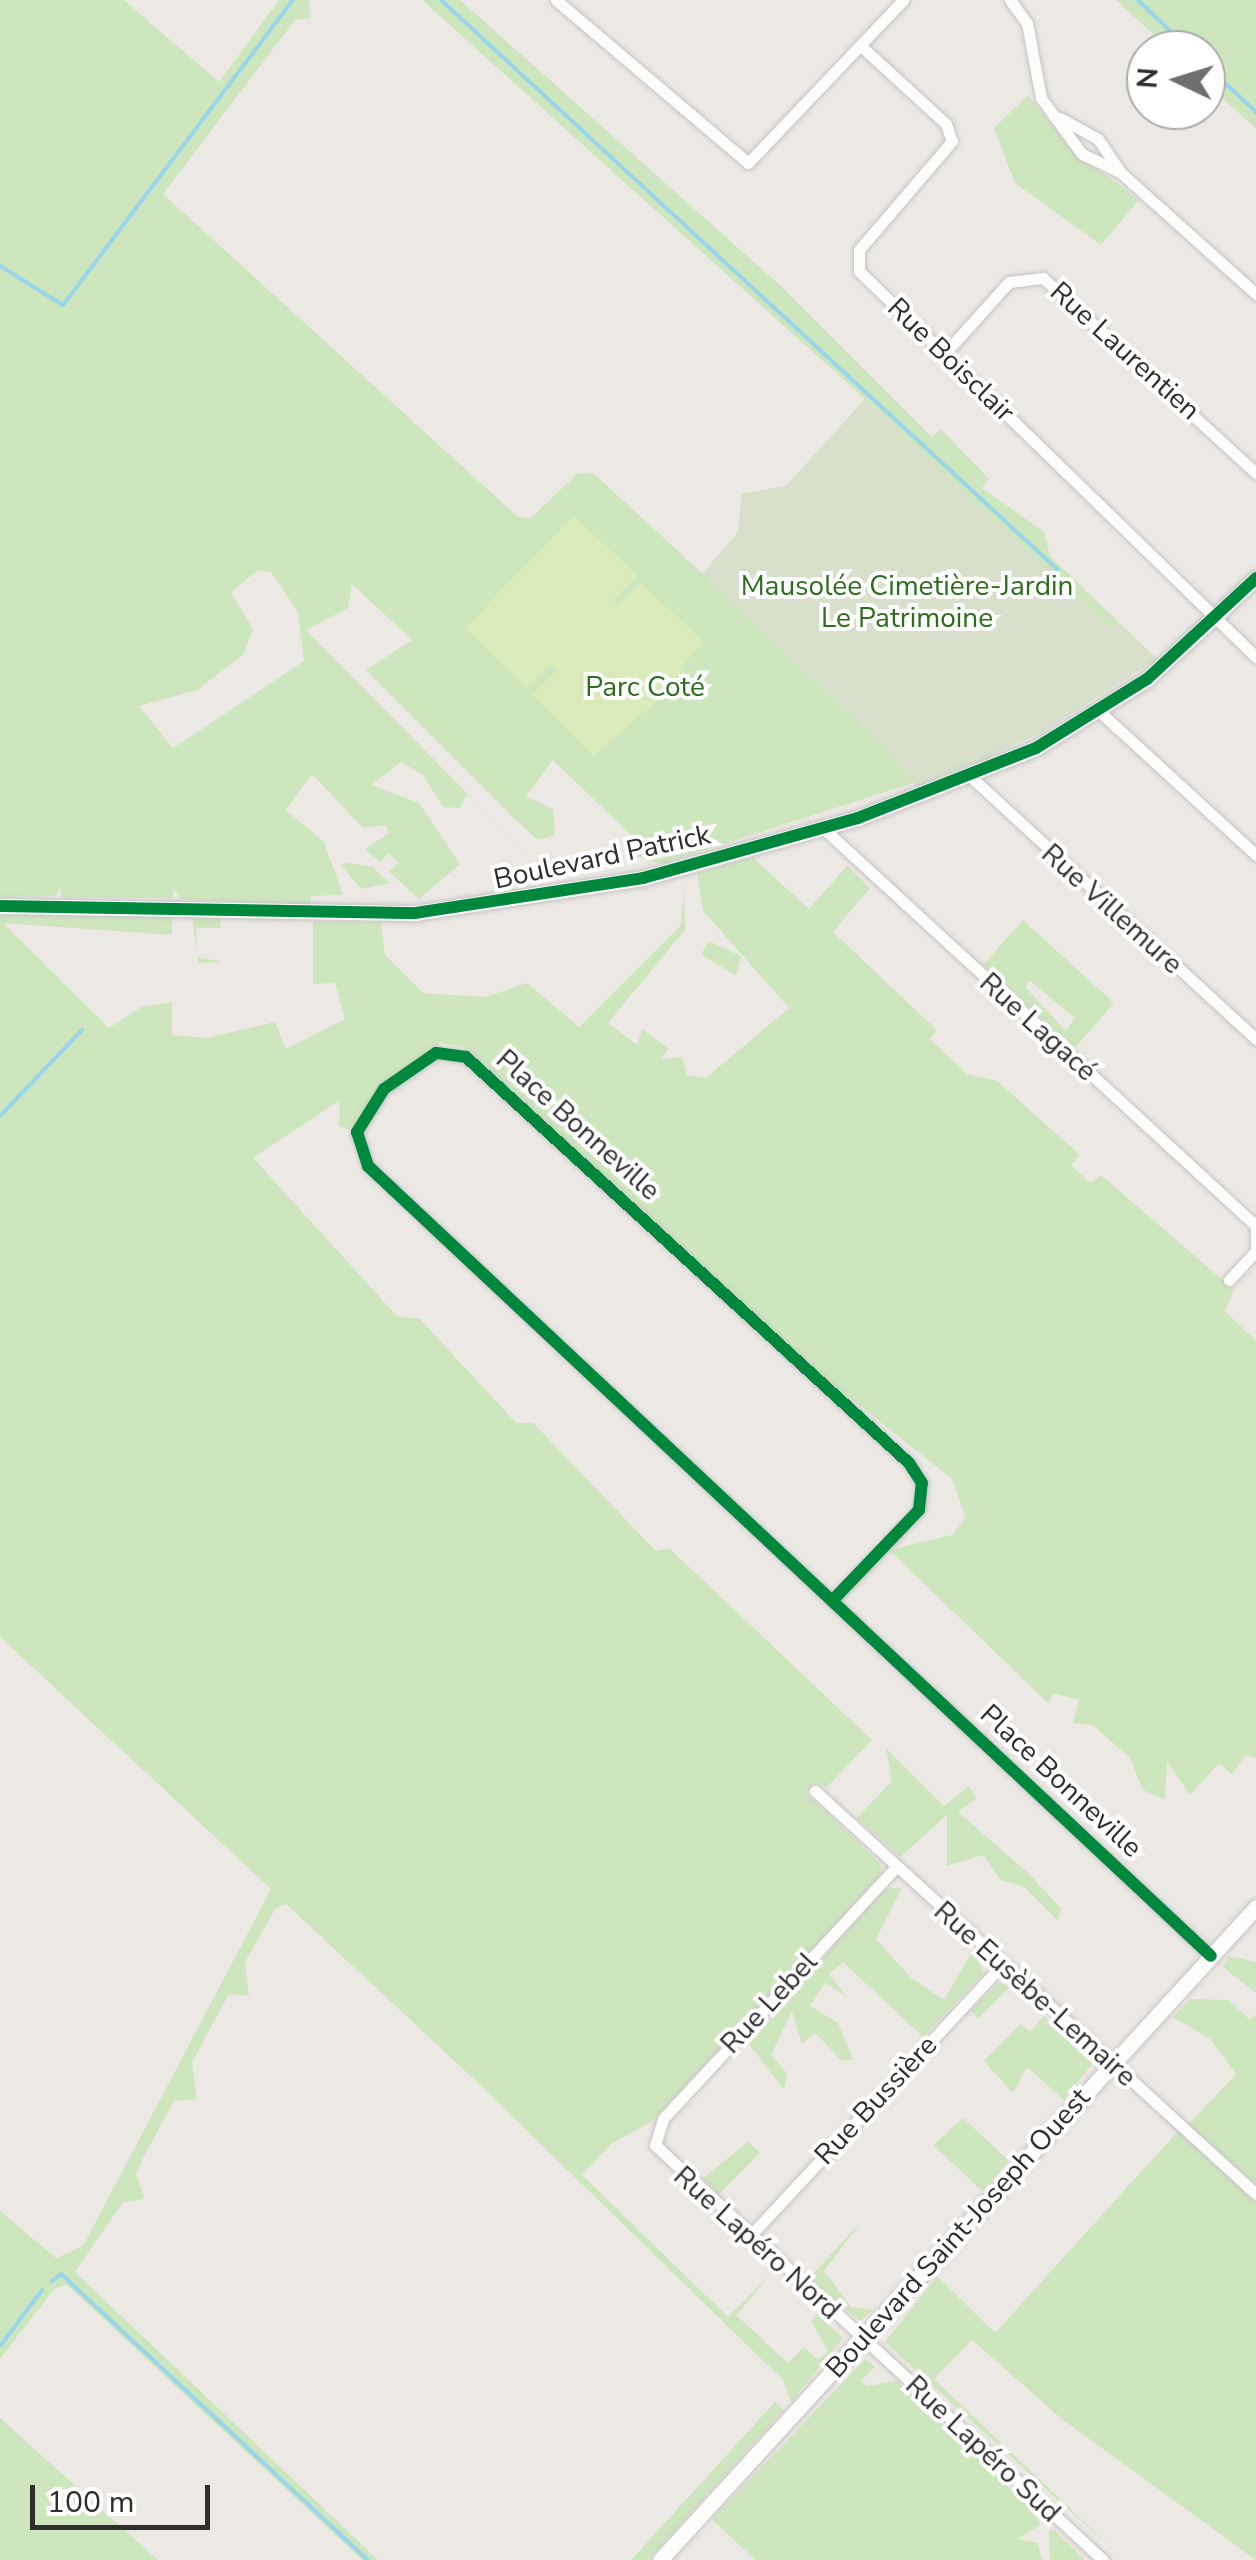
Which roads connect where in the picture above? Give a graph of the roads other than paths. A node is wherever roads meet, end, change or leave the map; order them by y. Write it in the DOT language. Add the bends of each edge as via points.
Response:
graph roads {
  1 [pos="556,0"];
  2 [pos="903,0"];
  3 [pos="1010,0"];
  4 [pos="862,48"];
  5 [pos="1060,118"];
  6 [pos="1120,172"];
  7 [pos="1256,294"];
  8 [pos="947,351"];
  9 [pos="1256,473"];
  10 [pos="1256,578"];
  11 [pos="1216,620"];
  12 [pos="1256,657"];
  13 [pos="1100,712"];
  14 [pos="972,777"];
  15 [pos="823,828"];
  16 [pos="1256,855"];
  17 [pos="0,906"];
  18 [pos="1256,1039"];
  19 [pos="1255,1223"];
  20 [pos="1256,1252"];
  21 [pos="1229,1280"];
  22 [pos="833,1600"];
  23 [pos="815,1791"];
  24 [pos="896,1867"];
  25 [pos="1256,1906"];
  26 [pos="1206,1961"];
  27 [pos="1002,1965"];
  28 [pos="1111,2066"];
  29 [pos="655,2146"];
  30 [pos="1256,2194"];
  31 [pos="750,2236"];
  32 [pos="862,2338"];
  33 [pos="660,2560"];
  34 [pos="1104,2560"];
  1 -- 4 [label="street" via="748,163"];
  2 -- 4 [label="street"];
  3 -- 5 [label="street" via="1027,23 1037,89"];
  4 -- 8 [label="street, Rue Boisclair" via="946,124 952,141 856,263"];
  5 -- 6 [label="street" via="1098,139"];
  5 -- 6 [label="street" via="1082,154"];
  6 -- 7 [label="street"];
  8 -- 9 [label="street, Rue Laurentien" via="1010,282 1044,278"];
  8 -- 11 [label="street, Rue Boisclair"];
  10 -- 11 [label="street, Boulevard Patrick"];
  11 -- 12 [label="street, Rue Boisclair"];
  11 -- 13 [label="street, Boulevard Patrick"];
  13 -- 14 [label="street, Boulevard Patrick"];
  13 -- 16 [label="street"];
  14 -- 15 [label="street, Boulevard Patrick"];
  14 -- 18 [label="street, Rue Villemure"];
  15 -- 17 [label="street, Boulevard Patrick" via="617,885 458,910"];
  15 -- 19 [label="street, Rue Lagacé"];
  19 -- 20 [label="street"];
  20 -- 21 [label="street"];
  22 -- 22 [label="street, Place Bonneville" via="919,1510 922,1483 908,1463 466,1057 436,1053 384,1089 357,1132 368,1166"];
  22 -- 26 [label="street, Place Bonneville"];
  23 -- 24 [label="street, Rue Eusèbe-Lemaire"];
  24 -- 27 [label="street, Rue Eusèbe-Lemaire"];
  24 -- 29 [label="street, Rue Lebel" via="663,2119"];
  25 -- 26 [label="street, Boulevard Saint-Joseph Ouest"];
  26 -- 28 [label="street, Boulevard Saint-Joseph Ouest"];
  27 -- 28 [label="street, Rue Eusèbe-Lemaire"];
  27 -- 31 [label="street, Rue Bussière"];
  28 -- 30 [label="street, Rue Eusèbe-Lemaire"];
  28 -- 32 [label="street, Boulevard Saint-Joseph Ouest"];
  29 -- 31 [label="street, Rue Lapéro Nord"];
  31 -- 32 [label="street, Rue Lapéro Nord"];
  32 -- 33 [label="street, Boulevard Saint-Joseph Ouest"];
  32 -- 34 [label="street, Rue Lapéro Sud"];
}
